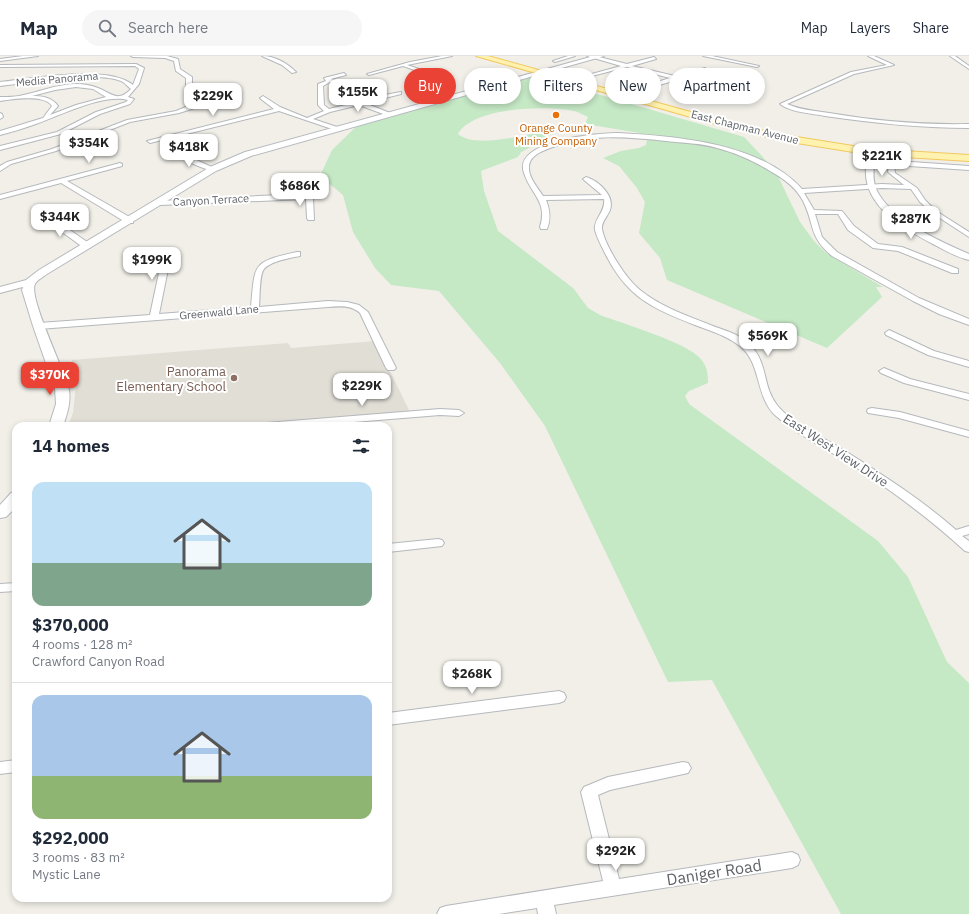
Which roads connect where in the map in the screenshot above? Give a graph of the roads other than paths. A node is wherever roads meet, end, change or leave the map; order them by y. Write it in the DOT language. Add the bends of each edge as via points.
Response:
graph roads {
  1 [pos="36,56"];
  2 [pos="133,56"];
  3 [pos="264,56"];
  4 [pos="349,56"];
  5 [pos="450,56"];
  6 [pos="480,56"];
  7 [pos="573,56"];
  8 [pos="595,56"];
  9 [pos="705,56"];
  10 [pos="870,56"];
  11 [pos="952,56"];
  12 [pos="339,57"];
  13 [pos="654,58"];
  14 [pos="0,60"];
  15 [pos="555,61"];
  16 [pos="403,65"];
  17 [pos="625,65"];
  18 [pos="0,66"];
  19 [pos="757,66"];
  20 [pos="412,68"];
  21 [pos="553,68"];
  22 [pos="969,68"];
  23 [pos="529,69"];
  24 [pos="294,72"];
  25 [pos="344,74"];
  26 [pos="369,74"];
  27 [pos="597,74"];
  28 [pos="529,75"];
  29 [pos="669,76"];
  30 [pos="329,81"];
  31 [pos="0,84"];
  32 [pos="133,88"];
  33 [pos="597,88"];
  34 [pos="399,94"];
  35 [pos="111,97"];
  36 [pos="124,97"];
  37 [pos="16,98"];
  38 [pos="263,98"];
  39 [pos="380,98"];
  40 [pos="0,99"];
  41 [pos="359,103"];
  42 [pos="280,109"];
  43 [pos="328,111"];
  44 [pos="388,114"];
  45 [pos="309,119"];
  46 [pos="40,121"];
  47 [pos="969,126"];
  48 [pos="335,128"];
  49 [pos="0,133"];
  50 [pos="150,141"];
  51 [pos="0,148"];
  52 [pos="179,150"];
  53 [pos="872,152"];
  54 [pos="969,158"];
  55 [pos="120,165"];
  56 [pos="969,168"];
  57 [pos="0,169"];
  58 [pos="213,169"];
  59 [pos="586,179"];
  60 [pos="62,181"];
  61 [pos="872,188"];
  62 [pos="914,188"];
  63 [pos="802,193"];
  64 [pos="2,197"];
  65 [pos="607,197"];
  66 [pos="543,198"];
  67 [pos="160,203"];
  68 [pos="811,212"];
  69 [pos="50,216"];
  70 [pos="311,218"];
  71 [pos="130,221"];
  72 [pos="544,227"];
  73 [pos="967,233"];
  74 [pos="87,246"];
  75 [pos="297,254"];
  76 [pos="969,257"];
  77 [pos="175,262"];
  78 [pos="955,271"];
  79 [pos="30,282"];
  80 [pos="0,290"];
  81 [pos="255,309"];
  82 [pos="154,317"];
  83 [pos="969,322"];
  84 [pos="39,326"];
  85 [pos="889,333"];
  86 [pos="969,364"];
  87 [pos="391,368"];
  88 [pos="884,372"];
  89 [pos="969,397"];
  90 [pos="872,411"];
  91 [pos="459,413"];
  92 [pos="57,422"];
  93 [pos="316,422"];
  94 [pos="969,434"];
  95 [pos="12,502"];
  96 [pos="0,513"];
  97 [pos="969,530"];
  98 [pos="954,534"];
  99 [pos="438,543"];
  100 [pos="392,548"];
  101 [pos="969,548"];
  102 [pos="12,587"];
  103 [pos="0,588"];
  104 [pos="559,697"];
  105 [pos="392,718"];
  106 [pos="12,766"];
  107 [pos="0,768"];
  108 [pos="683,768"];
  109 [pos="792,860"];
  110 [pos="613,888"];
  111 [pos="546,906"];
  112 [pos="446,914"];
  1 -- 14 [label="street"];
  2 -- 57 [label="street" via="176,60 178,70 189,77 188,91 196,104 177,112 129,121 54,150 9,163"];
  3 -- 24 [label="street" via="284,64"];
  4 -- 12 [label="street"];
  5 -- 16 [label="street"];
  6 -- 23 [label="main road, East Chapman Avenue"];
  7 -- 15 [label="street"];
  8 -- 17 [label="street"];
  8 -- 21 [label="main road"];
  9 -- 19 [label="street"];
  10 -- 47 [label="street" via="892,65 845,76 783,104 817,113 871,121"];
  11 -- 22 [label="street"];
  13 -- 17 [label="street"];
  16 -- 20 [label="street"];
  16 -- 26 [label="street"];
  17 -- 27 [label="street"];
  17 -- 29 [label="street"];
  18 -- 32 [label="street" via="136,65 142,68 140,80"];
  25 -- 30 [label="street" via="326,79"];
  28 -- 44 [label="main road"];
  30 -- 39 [label="street"];
  30 -- 43 [label="street" via="320,85 321,105"];
  31 -- 32 [label="street, Media Panorama" via="97,75 124,80"];
  32 -- 36 [label="street"];
  33 -- 53 [label="main road, East Chapman Avenue" via="754,132"];
  34 -- 39 [label="street"];
  35 -- 36 [label="street"];
  35 -- 37 [label="street" via="98,90 80,86"];
  35 -- 46 [label="street"];
  36 -- 51 [label="street" via="131,101 98,112 63,131"];
  37 -- 40 [label="street"];
  37 -- 46 [label="street" via="39,98 53,102 55,107"];
  38 -- 42 [label="street"];
  39 -- 41 [label="street"];
  41 -- 43 [label="street"];
  41 -- 44 [label="street"];
  42 -- 45 [label="street"];
  42 -- 50 [label="street"];
  43 -- 45 [label="street"];
  44 -- 48 [label="main road"];
  45 -- 48 [label="street"];
  46 -- 49 [label="street"];
  48 -- 58 [label="main road" via="254,152"];
  52 -- 58 [label="street" via="187,157"];
  53 -- 54 [label="main road, East Chapman Avenue"];
  53 -- 61 [label="street" via="869,172"];
  55 -- 60 [label="street"];
  56 -- 62 [label="street" via="893,163 893,174"];
  58 -- 67 [label="main road"];
  59 -- 65 [label="street"];
  60 -- 64 [label="street"];
  60 -- 71 [label="street"];
  61 -- 62 [label="street"];
  61 -- 63 [label="street"];
  61 -- 76 [label="street" via="889,211 909,226"];
  62 -- 73 [label="street" via="927,207"];
  63 -- 66 [label="street" via="774,171 721,148 686,141 605,134 561,141 537,152 527,160 524,165 525,171"];
  63 -- 68 [label="street"];
  65 -- 66 [label="street"];
  65 -- 98 [label="street, East West View Drive" via="609,206 599,223 599,231 612,260 627,284 655,304 735,338 745,345 760,364 769,401 782,416 902,493"];
  66 -- 72 [label="street" via="548,217"];
  67 -- 70 [label="street, Canyon Terrace" via="310,197"];
  67 -- 71 [label="main road"];
  68 -- 78 [label="street" via="840,212 851,228 876,246 899,249"];
  68 -- 83 [label="street" via="819,239 834,253 922,304"];
  69 -- 74 [label="street" via="54,222"];
  71 -- 74 [label="main road"];
  74 -- 79 [label="main road"];
  75 -- 81 [label="street" via="276,259 261,267"];
  77 -- 82 [label="street" via="164,268"];
  79 -- 80 [label="street"];
  79 -- 84 [label="main road" via="29,296"];
  81 -- 82 [label="street, Greenwald Lane"];
  81 -- 87 [label="street, Greenwald Lane" via="328,304 360,307"];
  82 -- 84 [label="street, Greenwald Lane"];
  84 -- 92 [label="main road" via="62,389 63,404"];
  85 -- 86 [label="street" via="931,353"];
  88 -- 89 [label="street" via="907,381"];
  90 -- 94 [label="street" via="900,415"];
  91 -- 93 [label="street" via="440,412"];
  95 -- 96 [label="main road"];
  97 -- 98 [label="street"];
  98 -- 101 [label="street, East West View Drive"];
  99 -- 100 [label="street"];
  102 -- 103 [label="street"];
  104 -- 105 [label="street"];
  106 -- 107 [label="street"];
  108 -- 110 [label="street" via="608,784 589,792"];
  109 -- 110 [label="street, Daniger Road"];
  110 -- 111 [label="street, Daniger Road"];
  111 -- 112 [label="street, Daniger Road"];
}
